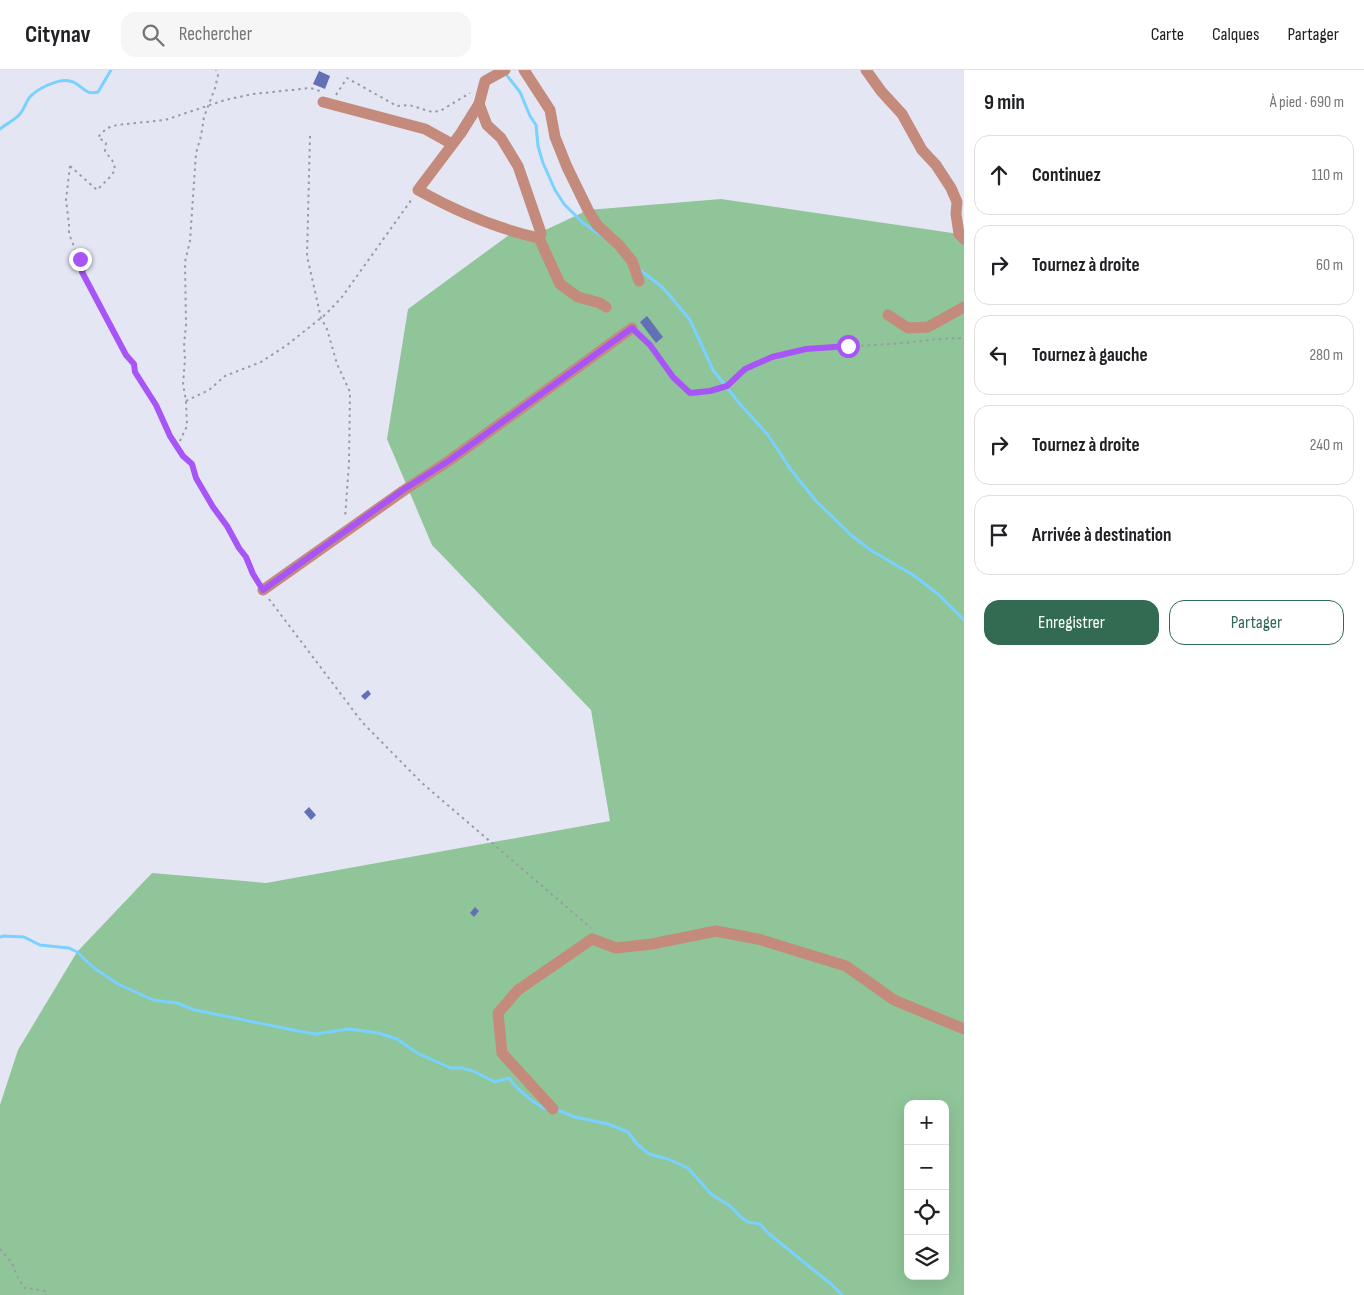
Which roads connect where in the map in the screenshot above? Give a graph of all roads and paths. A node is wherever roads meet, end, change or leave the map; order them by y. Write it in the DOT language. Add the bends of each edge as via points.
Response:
graph roads {
  1 [pos="216,70"];
  2 [pos="504,70"];
  3 [pos="524,70"];
  4 [pos="866,70"];
  5 [pos="485,81"];
  6 [pos="327,97"];
  7 [pos="479,104"];
  8 [pos="208,107"];
  9 [pos="310,136"];
  10 [pos="452,144"];
  11 [pos="951,188"];
  12 [pos="418,190"];
  13 [pos="964,199"];
  14 [pos="539,238"];
  15 [pos="964,239"];
  16 [pos="639,281"];
  17 [pos="606,307"];
  18 [pos="964,307"];
  19 [pos="888,315"];
  20 [pos="321,318"];
  21 [pos="632,328"];
  22 [pos="964,338"];
  23 [pos="186,401"];
  24 [pos="177,446"];
  25 [pos="345,533"];
  26 [pos="263,590"];
  27 [pos="594,931"];
  28 [pos="964,1029"];
  29 [pos="554,1109"];
  30 [pos="0,1249"];
  31 [pos="46,1295"];
  1 -- 8 [label="path" via="218,75"];
  2 -- 5 [label="street"];
  3 -- 16 [label="street" via="550,110 554,137 588,210 597,225 632,262"];
  4 -- 11 [label="street" via="902,114 922,150"];
  5 -- 6 [label="path" via="476,90 440,111 432,112 409,105 397,106 347,78 336,95"];
  5 -- 7 [label="street"];
  6 -- 8 [label="path" via="310,88 266,92 225,100"];
  6 -- 10 [label="street" via="424,129"];
  7 -- 10 [label="street"];
  7 -- 14 [label="street" via="487,125 501,138 518,166 541,232"];
  8 -- 23 [label="path" via="196,153 190,241 185,262 186,359 183,384"];
  8 -- 24 [label="path" via="165,120 107,128 98,137 106,143 105,151 114,163 115,170 110,177 97,190 70,166 68,178 69,234 82,272"];
  9 -- 20 [label="path" via="307,256"];
  10 -- 12 [label="street"];
  11 -- 13 [label="street"];
  11 -- 15 [label="street" via="957,202 959,234"];
  12 -- 14 [label="street" via="485,221"];
  12 -- 20 [label="path" via="342,297"];
  14 -- 17 [label="street" via="560,284 578,297"];
  18 -- 19 [label="street" via="928,327 908,328"];
  20 -- 23 [label="path" via="267,358 225,376 209,390"];
  20 -- 25 [label="path" via="350,392"];
  21 -- 22 [label="path" via="690,393 727,386 745,369 772,357 806,349"];
  21 -- 25 [label="street"];
  23 -- 24 [label="path" via="187,426"];
  24 -- 26 [label="path" via="192,464 196,478"];
  25 -- 26 [label="street"];
  26 -- 27 [label="path" via="362,722 422,783"];
  28 -- 29 [label="street" via="894,1000 846,966 758,939 716,931 616,948 592,939 518,990 498,1013 502,1053"];
  30 -- 31 [label="path" via="12,1263 25,1288 46,1291"];
}
